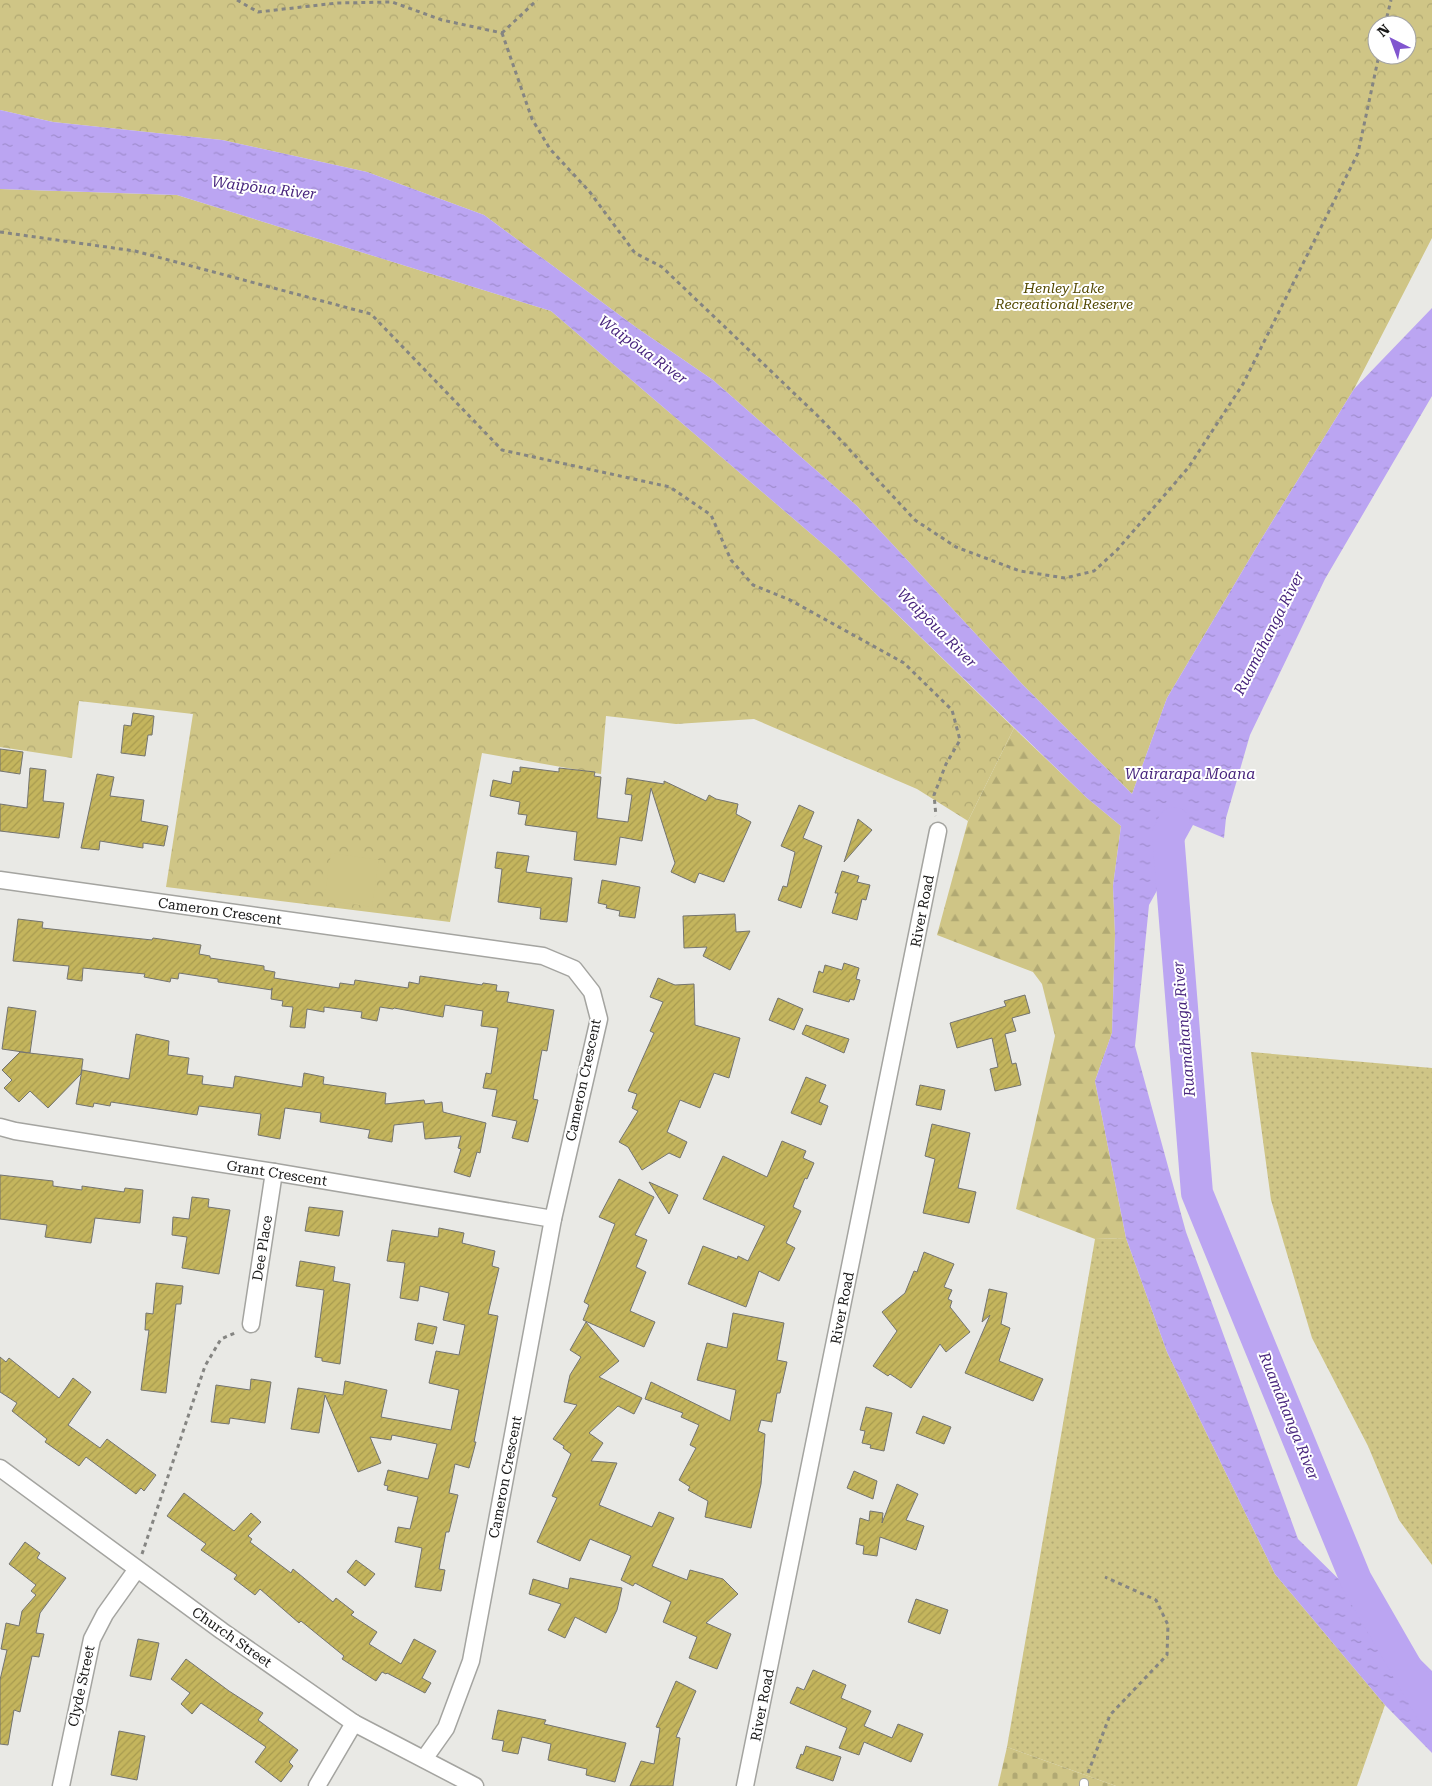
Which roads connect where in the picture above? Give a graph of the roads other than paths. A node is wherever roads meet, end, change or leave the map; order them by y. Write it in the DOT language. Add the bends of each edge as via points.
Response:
graph roads {
  1 [pos="938,831"];
  2 [pos="0,880"];
  3 [pos="0,1127"];
  4 [pos="274,1172"];
  5 [pos="553,1219"];
  6 [pos="251,1324"];
  7 [pos="0,1468"];
  8 [pos="137,1568"];
  9 [pos="354,1723"];
  10 [pos="424,1759"];
  11 [pos="61,1786"];
  12 [pos="317,1786"];
  13 [pos="475,1786"];
  14 [pos="745,1786"];
  1 -- 14 [label="street, River Road"];
  2 -- 5 [label="street, Cameron Crescent" via="543,956 574,969 592,992 599,1018"];
  3 -- 4 [label="street, Grant Crescent"];
  4 -- 5 [label="street, Grant Crescent"];
  4 -- 6 [label="street, Dee Place"];
  5 -- 10 [label="street, Cameron Crescent" via="471,1661 446,1728"];
  7 -- 8 [label="street, Church Street"];
  8 -- 9 [label="street, Church Street"];
  8 -- 11 [label="street, Clyde Street" via="92,1639"];
  9 -- 10 [label="street, Church Street"];
  9 -- 12 [label="street"];
  10 -- 13 [label="street, Church Street"];
}
